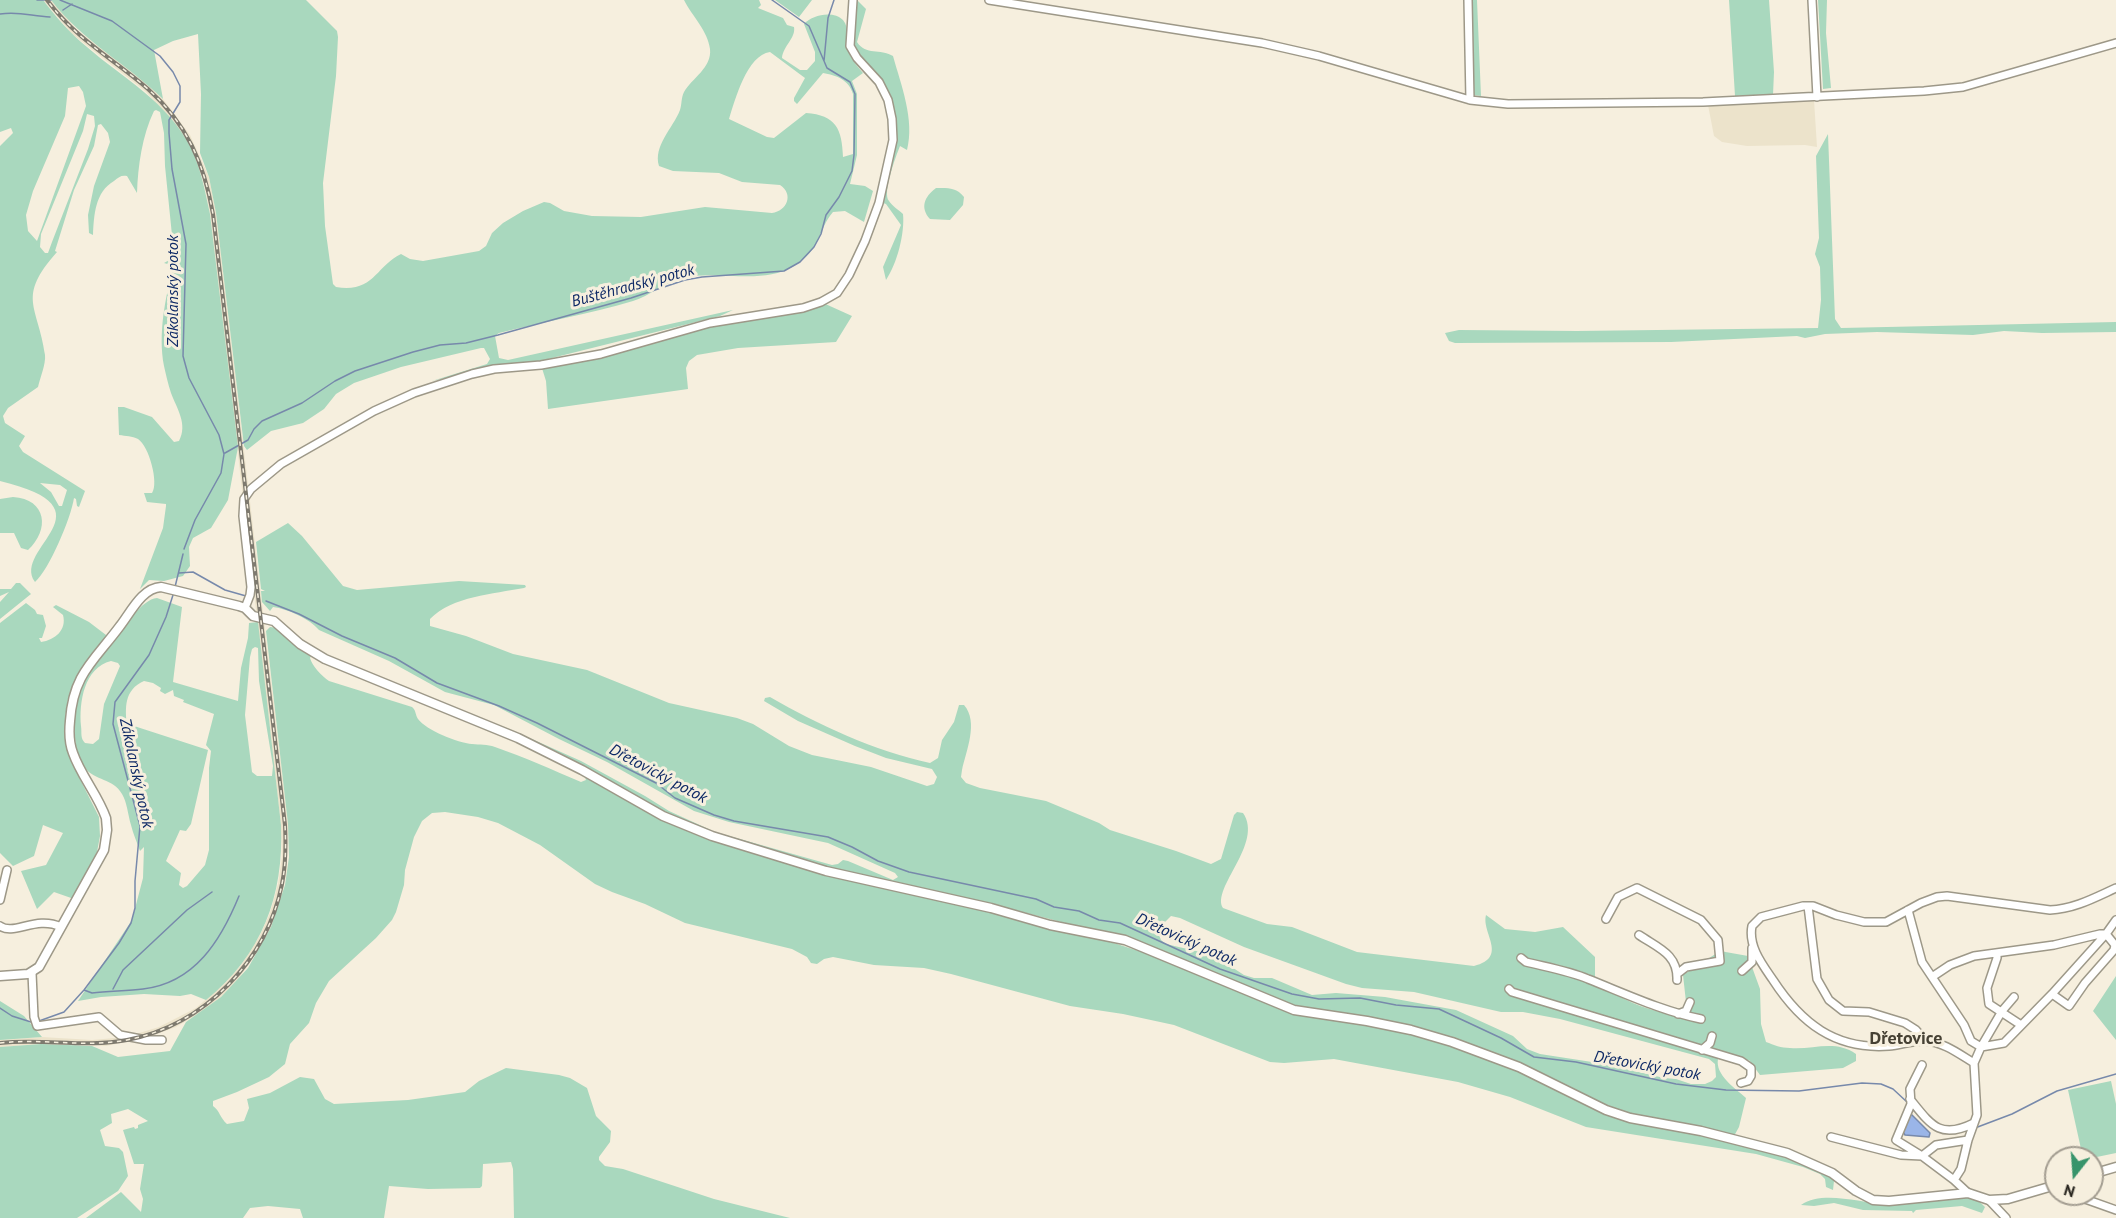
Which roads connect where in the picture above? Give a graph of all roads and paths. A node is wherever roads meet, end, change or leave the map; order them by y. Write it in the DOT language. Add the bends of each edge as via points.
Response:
graph roads {
  1 [pos="853,0"];
  2 [pos="989,0"];
  3 [pos="1468,0"];
  4 [pos="1812,0"];
  5 [pos="2116,43"];
  6 [pos="1817,97"];
  7 [pos="1470,100"];
  8 [pos="245,608"];
  9 [pos="7,870"];
  10 [pos="2116,888"];
  11 [pos="0,900"];
  12 [pos="1808,906"];
  13 [pos="1908,910"];
  14 [pos="1606,919"];
  15 [pos="2116,920"];
  16 [pos="0,926"];
  17 [pos="61,927"];
  18 [pos="2106,934"];
  19 [pos="1639,935"];
  20 [pos="1751,937"];
  21 [pos="1997,953"];
  22 [pos="1521,958"];
  23 [pos="1742,971"];
  24 [pos="32,973"];
  25 [pos="0,976"];
  26 [pos="1932,976"];
  27 [pos="1509,989"];
  28 [pos="2052,994"];
  29 [pos="2014,998"];
  30 [pos="1690,1002"];
  31 [pos="2002,1011"];
  32 [pos="1678,1014"];
  33 [pos="1701,1019"];
  34 [pos="2021,1025"];
  35 [pos="1712,1036"];
  36 [pos="162,1040"];
  37 [pos="1926,1041"];
  38 [pos="1981,1047"];
  39 [pos="1702,1050"];
  40 [pos="1974,1063"];
  41 [pos="1922,1065"];
  42 [pos="1741,1083"];
  43 [pos="1910,1099"];
  44 [pos="1973,1127"];
  45 [pos="1831,1137"];
  46 [pos="1896,1140"];
  47 [pos="1968,1140"];
  48 [pos="1893,1152"];
  49 [pos="1922,1156"];
  50 [pos="1954,1180"];
  51 [pos="2044,1189"];
  52 [pos="1968,1193"];
  53 [pos="1989,1200"];
  54 [pos="2006,1218"];
  1 -- 8 [label="street" via="850,45 888,100 893,140 879,203 865,241 837,293 802,308 710,323 601,354 472,374 414,393 353,422 281,464 246,495 243,516 251,587"];
  2 -- 7 [label="street" via="1263,43"];
  3 -- 7 [label="street"];
  4 -- 6 [label="street"];
  5 -- 6 [label="street" via="1963,87"];
  6 -- 7 [label="street" via="1508,104"];
  8 -- 17 [label="main road" via="154,587 145,593 85,670 75,690 71,749 104,813 106,846"];
  8 -- 52 [label="main road" via="253,616 274,621 325,659 518,738 663,816 712,836 826,871 1125,940 1294,1010 1389,1025 1452,1042 1519,1067 1630,1118 1787,1153 1832,1173 1873,1200"];
  9 -- 11 [label="street"];
  10 -- 13 [label="street" via="2061,910 1947,896"];
  12 -- 13 [label="street" via="1878,923"];
  12 -- 20 [label="street" via="1761,917 1752,926"];
  12 -- 37 [label="street" via="1817,979 1829,1000 1843,1011 1869,1012 1905,1023"];
  13 -- 26 [label="street" via="1922,962"];
  14 -- 19 [label="street" via="1618,897 1637,888 1701,920 1718,940 1720,961 1686,967 1677,977 1675,963 1666,953"];
  15 -- 18 [label="street"];
  16 -- 17 [label="street" via="10,930 44,922"];
  17 -- 24 [label="main road"];
  18 -- 21 [label="street"];
  18 -- 28 [label="street"];
  18 -- 28 [label="street" via="2115,945 2114,950 2069,1005"];
  20 -- 23 [label="street" via="1752,962"];
  20 -- 37 [label="street" via="1758,959 1779,989 1805,1021 1828,1035 1857,1046"];
  21 -- 26 [label="street" via="1974,956"];
  21 -- 31 [label="street" via="1987,987 1989,1004"];
  22 -- 32 [label="street" via="1587,978"];
  24 -- 25 [label="main road"];
  24 -- 36 [label="street" via="34,1020 41,1026 99,1017 120,1035"];
  26 -- 38 [label="street" via="1971,1041"];
  27 -- 39 [label="street"];
  28 -- 34 [label="street"];
  29 -- 31 [label="street"];
  30 -- 32 [label="street" via="1686,1011"];
  31 -- 34 [label="street"];
  31 -- 38 [label="street"];
  32 -- 33 [label="street"];
  34 -- 38 [label="street" via="2004,1043"];
  35 -- 39 [label="street"];
  37 -- 40 [label="street" via="1947,1046"];
  38 -- 40 [label="street"];
  39 -- 42 [label="street" via="1748,1065 1751,1076"];
  40 -- 44 [label="street" via="1977,1115"];
  41 -- 43 [label="street" via="1910,1089"];
  43 -- 44 [label="street" via="1934,1126 1950,1131"];
  43 -- 46 [label="street"];
  44 -- 47 [label="street"];
  45 -- 48 [label="street"];
  46 -- 48 [label="street"];
  46 -- 49 [label="street"];
  47 -- 49 [label="street" via="1936,1145"];
  47 -- 50 [label="street"];
  48 -- 49 [label="street"];
  49 -- 50 [label="street"];
  50 -- 52 [label="street"];
  51 -- 53 [label="main road"];
  52 -- 53 [label="main road"];
  53 -- 54 [label="street"];
}
